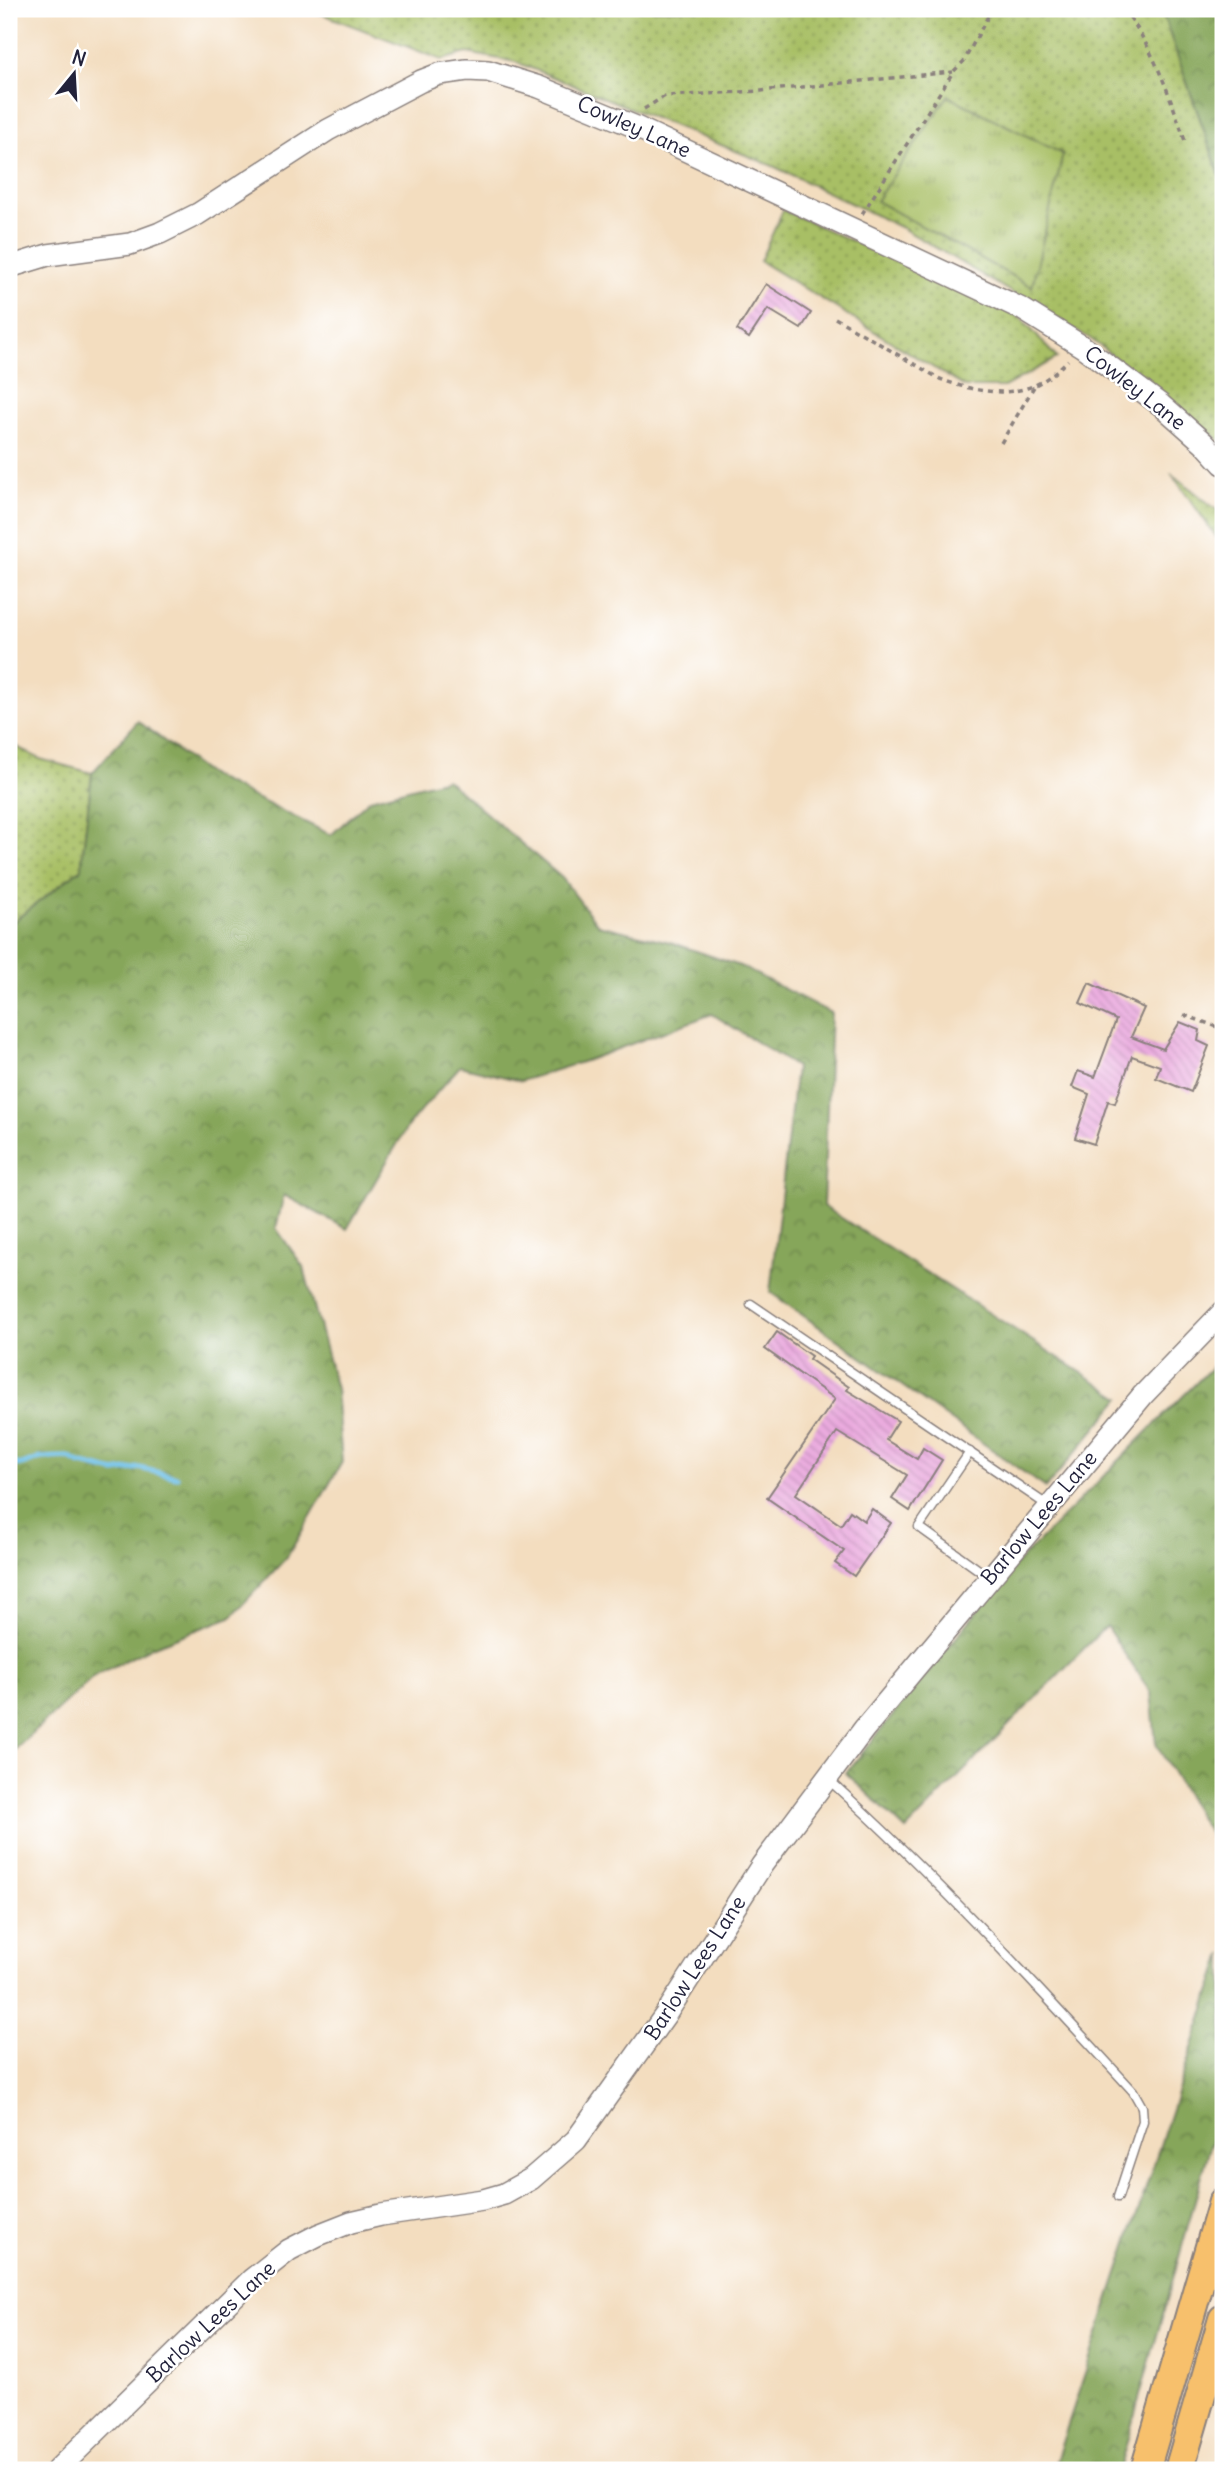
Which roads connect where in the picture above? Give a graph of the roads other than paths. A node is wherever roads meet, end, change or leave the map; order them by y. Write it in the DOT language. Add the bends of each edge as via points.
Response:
graph roads {
  1 [pos="9,267"];
  2 [pos="1223,464"];
  3 [pos="751,1304"];
  4 [pos="1223,1312"];
  5 [pos="970,1452"];
  6 [pos="1050,1507"];
  7 [pos="990,1578"];
  8 [pos="826,1777"];
  9 [pos="1118,2197"];
  10 [pos="1223,2202"];
  11 [pos="1223,2319"];
  12 [pos="57,2470"];
  13 [pos="1145,2470"];
  14 [pos="1179,2470"];
  1 -- 2 [label="street, Cowley Lane" via="48,255 130,244 160,233 198,214 328,130 439,74 488,71 636,127 1022,309 1161,405"];
  3 -- 5 [label="lane"];
  4 -- 6 [label="street, Barlow Lees Lane" via="1143,1395"];
  5 -- 6 [label="lane"];
  5 -- 7 [label="lane" via="919,1527"];
  6 -- 7 [label="street, Barlow Lees Lane"];
  7 -- 8 [label="street, Barlow Lees Lane"];
  8 -- 9 [label="lane" via="986,1932 1133,2091 1143,2121"];
  8 -- 12 [label="street, Barlow Lees Lane" via="762,1865 666,2014 576,2140 552,2162 504,2194 351,2222 289,2250 251,2280"];
  10 -- 13 [label="highway"];
  11 -- 14 [label="highway"];
}
